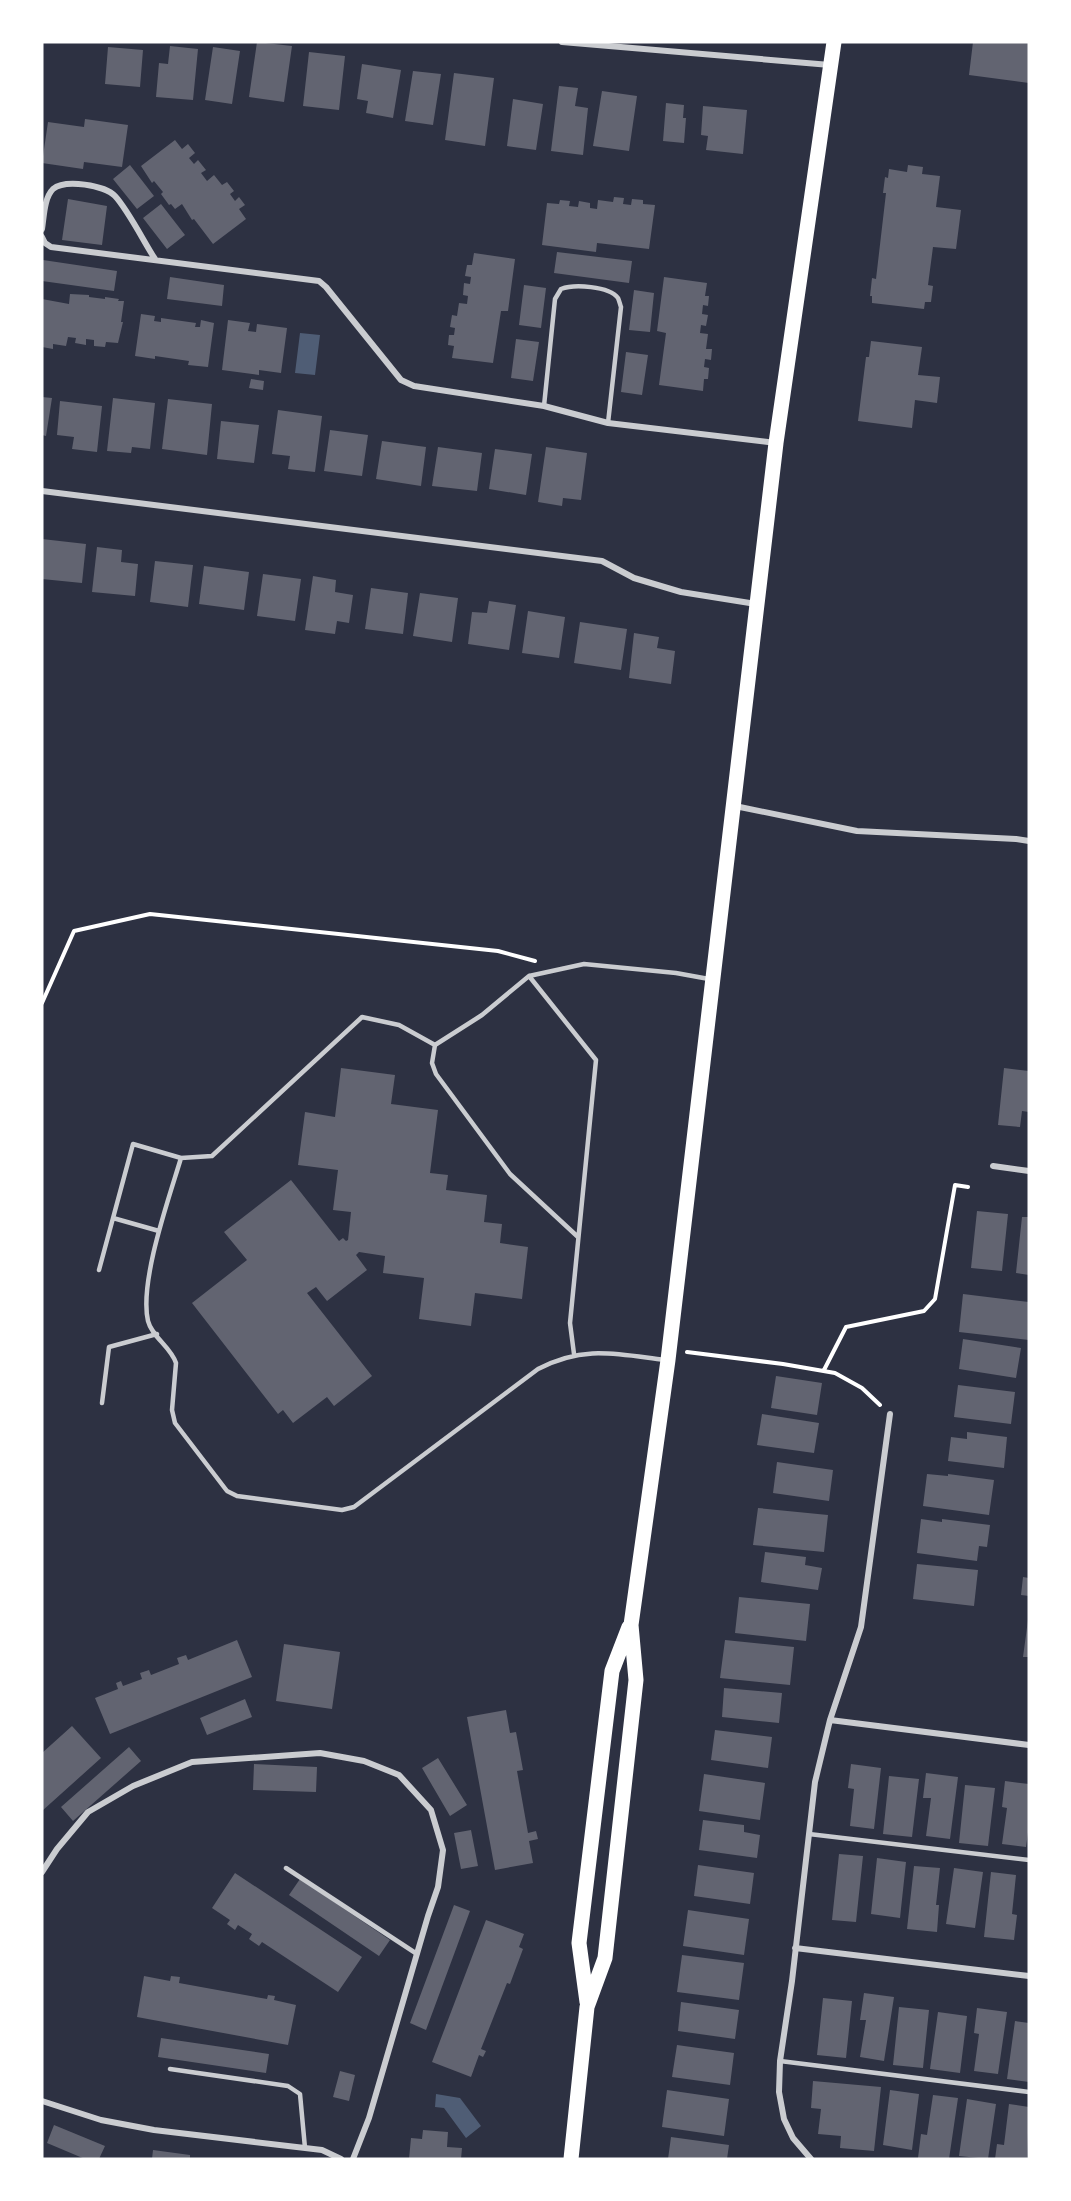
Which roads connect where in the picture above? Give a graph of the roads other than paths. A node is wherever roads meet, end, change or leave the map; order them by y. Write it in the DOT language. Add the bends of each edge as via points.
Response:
graph roads {
  1 [pos="562,42"];
  2 [pos="834,42"];
  3 [pos="831,65"];
  4 [pos="42,229"];
  5 [pos="42,237"];
  6 [pos="155,259"];
  7 [pos="544,406"];
  8 [pos="608,423"];
  9 [pos="776,443"];
  10 [pos="42,491"];
  11 [pos="756,604"];
  12 [pos="735,806"];
  13 [pos="1029,841"];
  14 [pos="529,976"];
  15 [pos="712,979"];
  16 [pos="435,1044"];
  17 [pos="181,1158"];
  18 [pos="993,1166"];
  19 [pos="1029,1171"];
  20 [pos="113,1218"];
  21 [pos="159,1231"];
  22 [pos="578,1237"];
  23 [pos="99,1270"];
  24 [pos="157,1334"];
  25 [pos="574,1354"];
  26 [pos="668,1355"];
  27 [pos="102,1403"];
  28 [pos="890,1414"];
  29 [pos="631,1625"];
  30 [pos="830,1720"];
  31 [pos="1029,1745"];
  32 [pos="809,1834"];
  33 [pos="1029,1860"];
  34 [pos="286,1868"];
  35 [pos="42,1872"];
  36 [pos="795,1947"];
  37 [pos="417,1954"];
  38 [pos="1029,1976"];
  39 [pos="587,2007"];
  40 [pos="780,2061"];
  41 [pos="170,2069"];
  42 [pos="1029,2092"];
  43 [pos="42,2102"];
  44 [pos="305,2148"];
  45 [pos="809,2157"];
  46 [pos="341,2159"];
  47 [pos="353,2159"];
  48 [pos="571,2159"];
  1 -- 3 [label="street"];
  2 -- 3 [label="main road"];
  3 -- 9 [label="main road"];
  4 -- 6 [label="street" via="47,199 61,184 102,188 114,195"];
  5 -- 6 [label="street" via="51,247"];
  6 -- 7 [label="street" via="319,281 401,380 414,386"];
  7 -- 8 [label="street"];
  7 -- 8 [label="lane" via="555,299 561,289 570,286 606,290 617,297 621,307"];
  8 -- 9 [label="street"];
  9 -- 11 [label="main road"];
  10 -- 11 [label="street" via="602,561 634,578 681,592"];
  11 -- 12 [label="main road"];
  12 -- 13 [label="street" via="857,831"];
  12 -- 15 [label="main road"];
  14 -- 15 [label="lane" via="584,964"];
  14 -- 16 [label="lane" via="482,1015"];
  14 -- 22 [label="lane" via="596,1060"];
  15 -- 26 [label="main road"];
  16 -- 17 [label="lane" via="399,1025 362,1017 212,1156"];
  16 -- 22 [label="lane" via="432,1063 436,1074 510,1174"];
  17 -- 20 [label="lane" via="133,1144"];
  17 -- 21 [label="lane"];
  18 -- 19 [label="street"];
  20 -- 21 [label="lane"];
  20 -- 23 [label="lane"];
  21 -- 24 [label="lane" via="146,1294 148,1323"];
  22 -- 25 [label="lane" via="570,1323"];
  24 -- 25 [label="lane" via="176,1363 172,1410 175,1423 227,1491 237,1496 329,1510 354,1507 538,1369"];
  24 -- 27 [label="lane" via="109,1347"];
  25 -- 26 [label="lane"];
  26 -- 29 [label="main road"];
  28 -- 30 [label="street" via="861,1627"];
  29 -- 39 [label="main road" via="636,1680 605,1958"];
  29 -- 39 [label="main road" via="612,1671 579,1943"];
  30 -- 31 [label="street"];
  30 -- 32 [label="street" via="815,1782"];
  32 -- 33 [label="lane"];
  32 -- 36 [label="street"];
  34 -- 37 [label="lane"];
  35 -- 37 [label="street" via="88,1812 133,1786 192,1762 320,1753 364,1761 399,1775 431,1810 443,1850 438,1887"];
  36 -- 38 [label="street"];
  36 -- 40 [label="street"];
  37 -- 47 [label="street" via="369,2118"];
  39 -- 48 [label="main road"];
  40 -- 42 [label="lane"];
  40 -- 45 [label="street" via="780,2106 793,2138"];
  41 -- 44 [label="lane" via="288,2086 300,2094"];
  43 -- 44 [label="street" via="101,2120 154,2130"];
  44 -- 46 [label="street" via="322,2150"];
}
